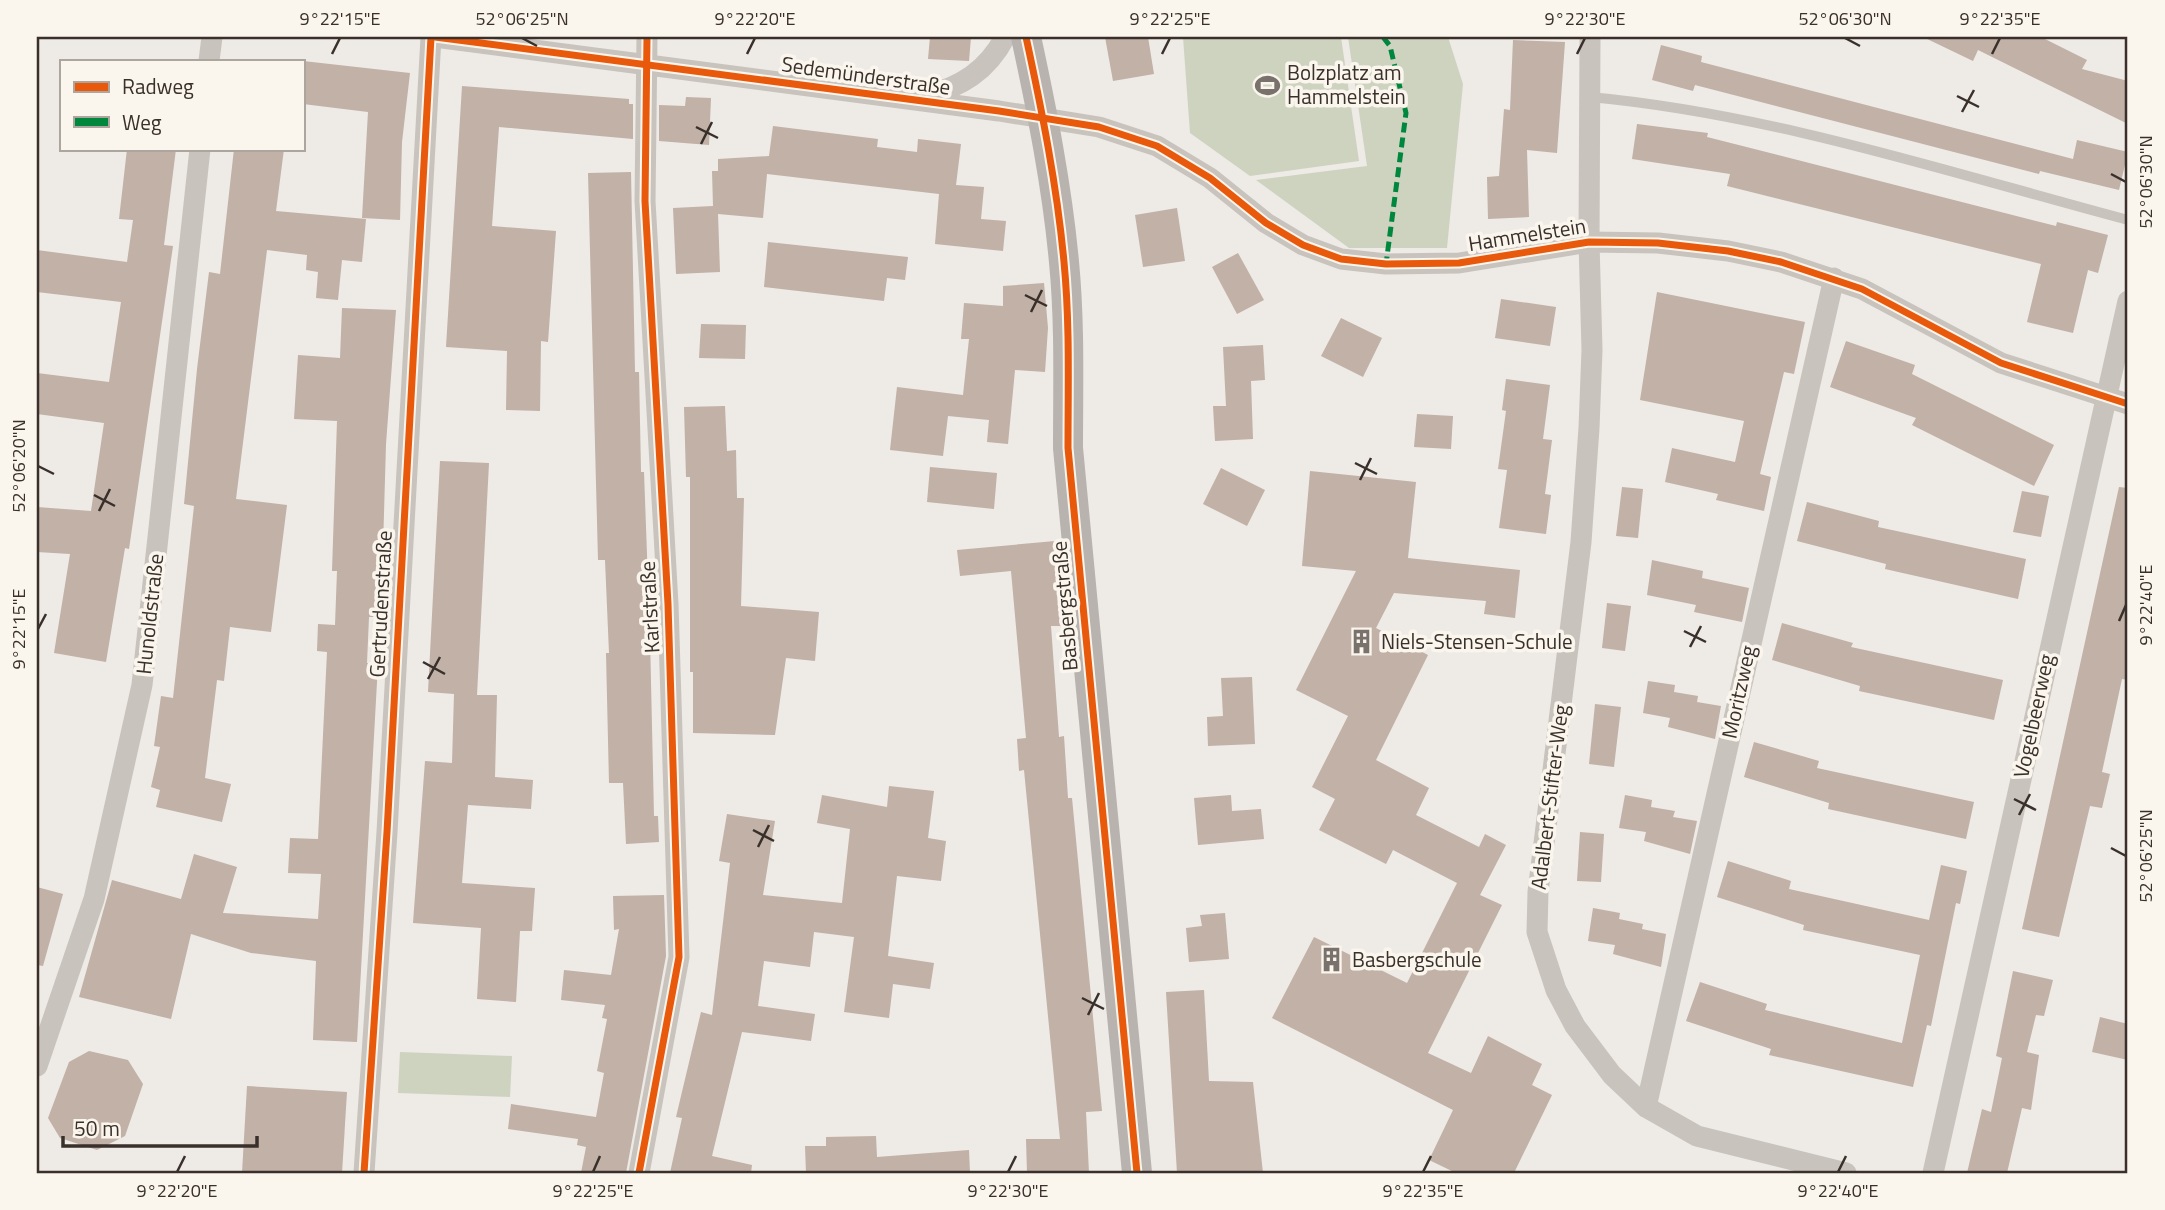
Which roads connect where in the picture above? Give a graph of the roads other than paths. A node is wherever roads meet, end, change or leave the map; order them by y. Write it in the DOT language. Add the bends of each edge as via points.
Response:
graph roads {
  1 [pos="212,37"];
  2 [pos="433,37"];
  3 [pos="647,37"];
  4 [pos="1006,37"];
  5 [pos="1026,37"];
  6 [pos="1590,37"];
  7 [pos="209,60"];
  8 [pos="646,63"];
  9 [pos="1590,97"];
  10 [pos="909,100"];
  11 [pos="1043,118"];
  12 [pos="200,150"];
  13 [pos="2128,220"];
  14 [pos="1588,242"];
  15 [pos="1834,278"];
  16 [pos="2128,300"];
  17 [pos="2106,400"];
  18 [pos="2128,404"];
  19 [pos="37,1066"];
  20 [pos="1646,1107"];
  21 [pos="364,1173"];
  22 [pos="639,1173"];
  23 [pos="1137,1173"];
  24 [pos="1846,1173"];
  25 [pos="1933,1173"];
  1 -- 7 [label="street"];
  2 -- 8 [label="street, Sedemünderstraße"];
  2 -- 21 [label="street, Gertrudenstraße"];
  3 -- 8 [label="street, Karlstraße"];
  4 -- 10 [label="street" via="979,73 950,90"];
  5 -- 11 [label="main road, Basbergstraße"];
  6 -- 9 [label="street, Adalbert-Stifter-Weg"];
  8 -- 10 [label="street, Sedemünderstraße"];
  8 -- 22 [label="street, Karlstraße" via="645,201 668,604 679,957"];
  9 -- 13 [label="lane" via="1743,118"];
  9 -- 14 [label="street, Adalbert-Stifter-Weg"];
  10 -- 11 [label="street, Sedemünderstraße"];
  11 -- 14 [label="street, Hammelstein" via="1099,127 1157,146 1210,178 1266,223 1303,245 1342,259 1459,263"];
  11 -- 23 [label="main road, Basbergstraße" via="1064,262 1068,449"];
  12 -- 19 [label="street, Hunoldstraße" via="142,685 93,899"];
  14 -- 15 [label="street, Hammelstein" via="1728,251"];
  14 -- 20 [label="street, Adalbert-Stifter-Weg" via="1592,350 1581,542 1537,932 1556,990 1575,1026 1612,1075"];
  15 -- 17 [label="street, Hammelstein" via="1905,310 2001,363"];
  15 -- 20 [label="street, Moritzweg"];
  16 -- 17 [label="street, Vogelbeerweg"];
  17 -- 18 [label="street, Hammelstein"];
  17 -- 25 [label="street, Vogelbeerweg"];
  20 -- 24 [label="street, Adalbert-Stifter-Weg" via="1697,1136"];
}
